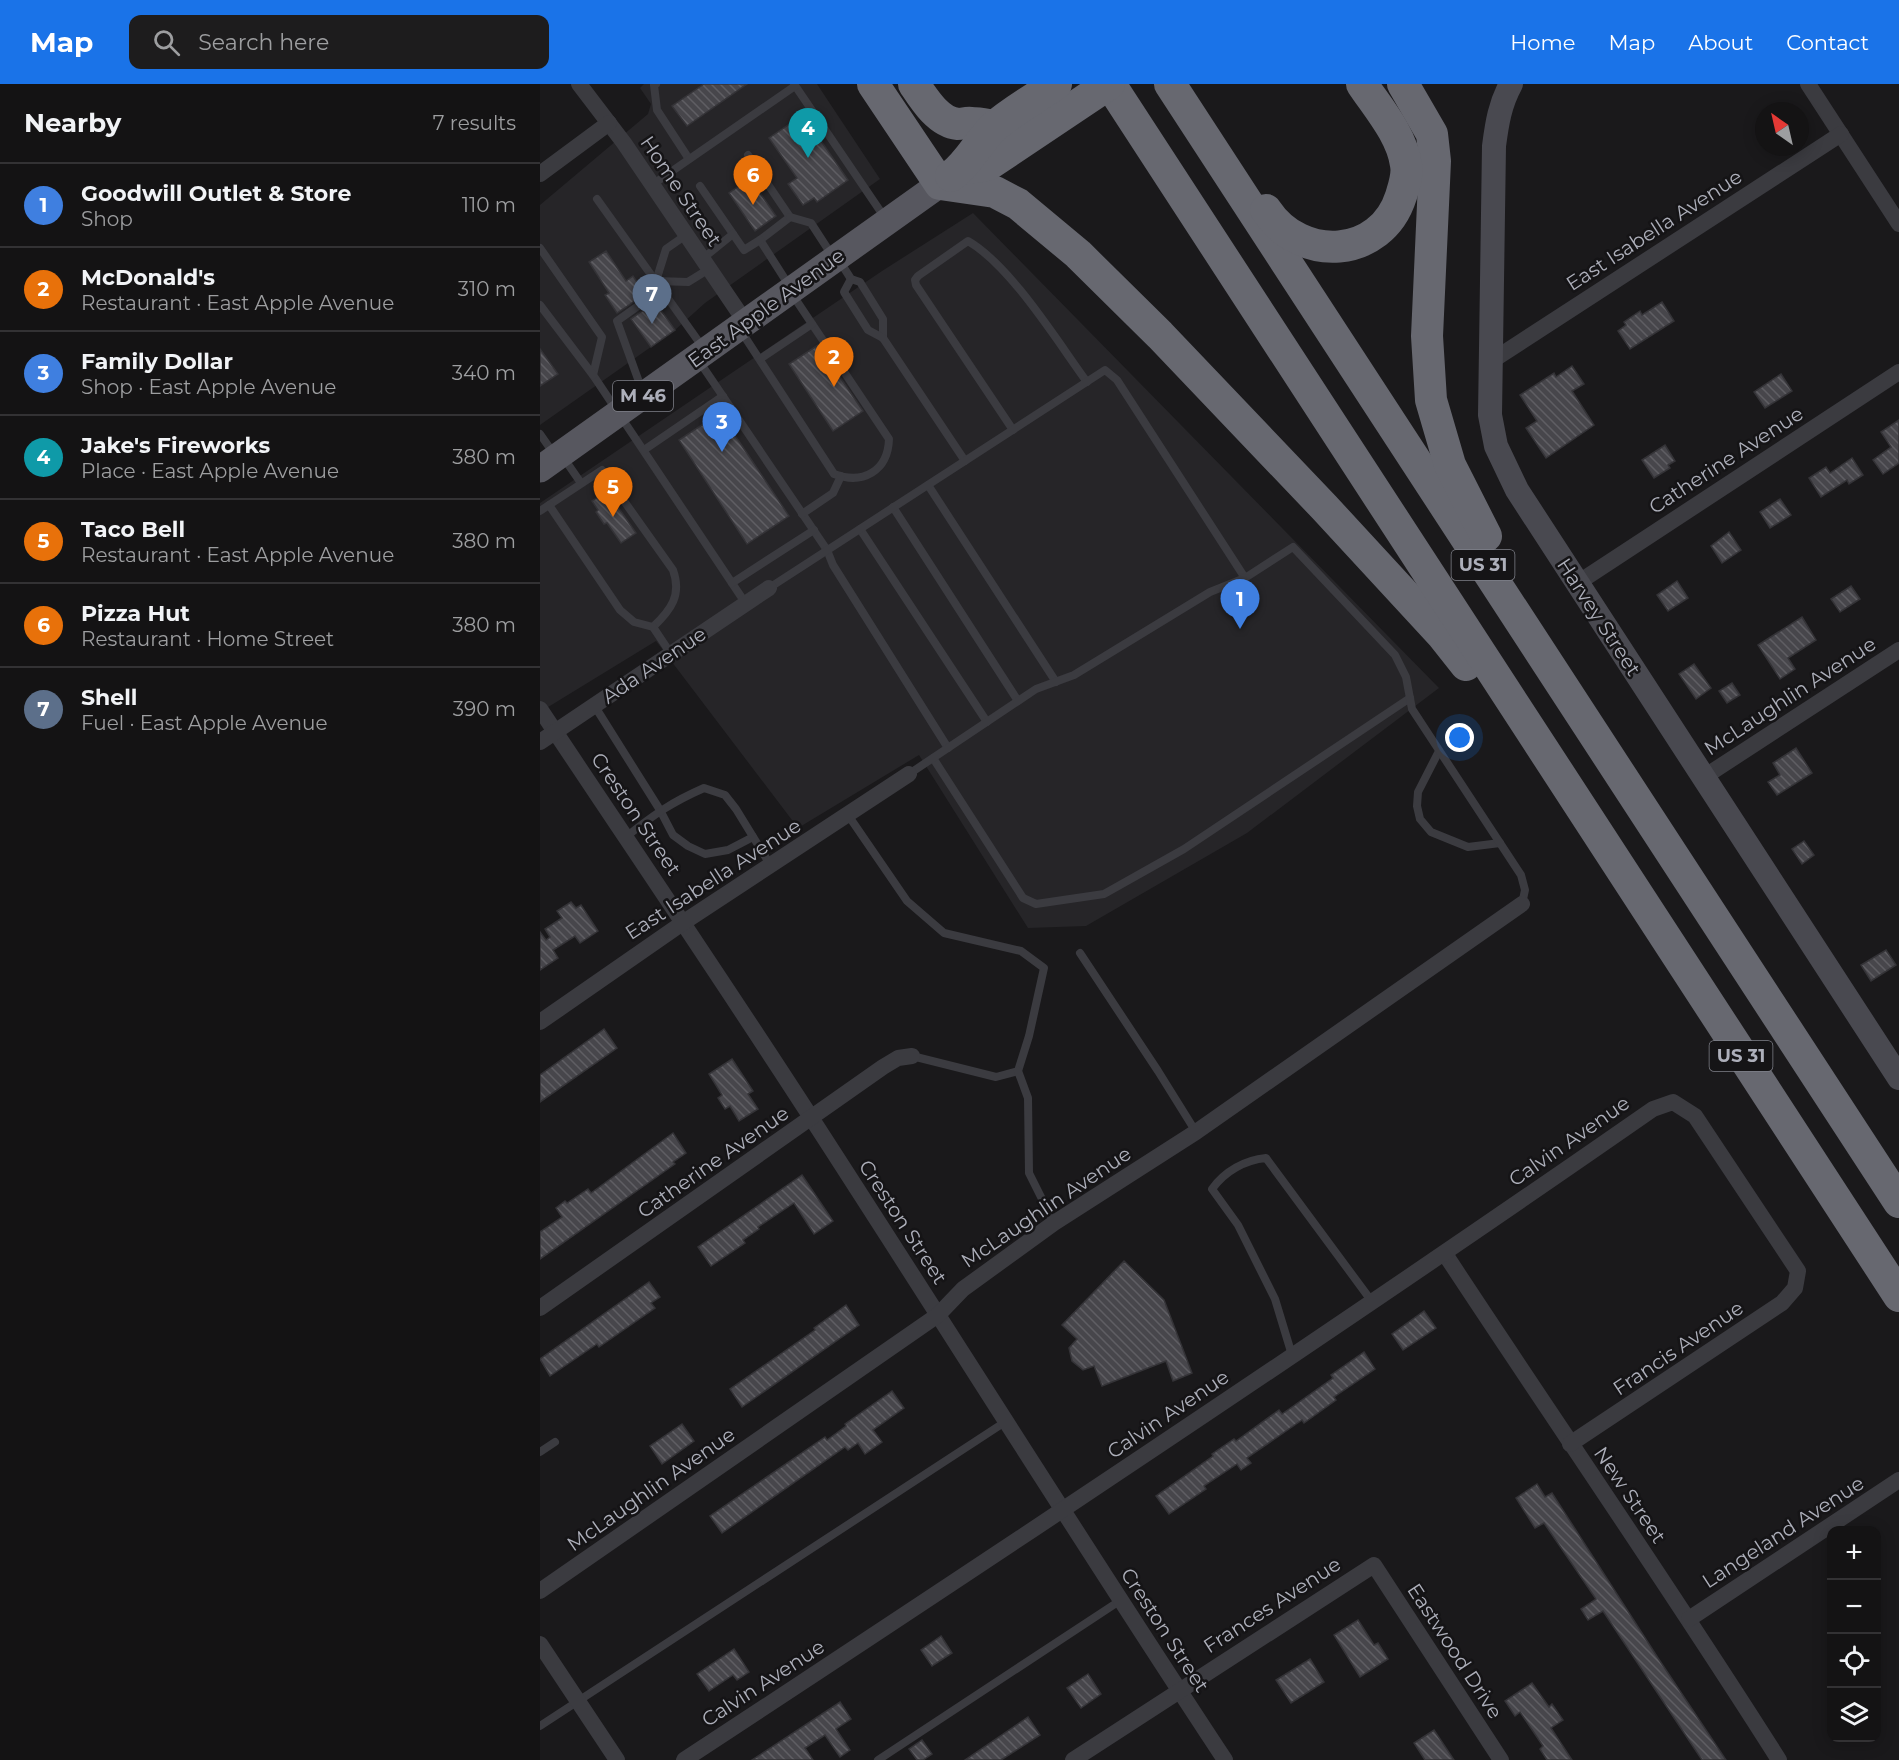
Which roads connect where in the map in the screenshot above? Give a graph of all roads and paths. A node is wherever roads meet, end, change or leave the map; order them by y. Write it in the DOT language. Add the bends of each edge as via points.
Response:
graph roads {
  1 [pos="579,84"];
  2 [pos="656,84"];
  3 [pos="873,84"];
  4 [pos="914,84"];
  5 [pos="1056,84"];
  6 [pos="1109,84"];
  7 [pos="1362,84"];
  8 [pos="1403,84"];
  9 [pos="1808,84"];
  10 [pos="794,85"];
  11 [pos="1172,87"];
  12 [pos="1507,91"];
  13 [pos="1028,121"];
  14 [pos="609,123"];
  15 [pos="995,126"];
  16 [pos="1840,134"];
  17 [pos="748,155"];
  18 [pos="689,159"];
  19 [pos="540,174"];
  20 [pos="951,176"];
  21 [pos="652,185"];
  22 [pos="700,186"];
  23 [pos="597,199"];
  24 [pos="790,217"];
  25 [pos="887,221"];
  26 [pos="1899,224"];
  27 [pos="733,234"];
  28 [pos="686,236"];
  29 [pos="760,240"];
  30 [pos="540,248"];
  31 [pos="705,264"];
  32 [pos="841,265"];
  33 [pos="656,281"];
  34 [pos="662,289"];
  35 [pos="791,290"];
  36 [pos="540,305"];
  37 [pos="812,324"];
  38 [pos="742,325"];
  39 [pos="883,338"];
  40 [pos="701,355"];
  41 [pos="760,359"];
  42 [pos="1490,362"];
  43 [pos="1899,372"];
  44 [pos="593,375"];
  45 [pos="1087,382"];
  46 [pos="644,396"];
  47 [pos="723,396"];
  48 [pos="620,413"];
  49 [pos="1013,430"];
  50 [pos="540,434"];
  51 [pos="644,450"];
  52 [pos="552,460"];
  53 [pos="965,461"];
  54 [pos="841,476"];
  55 [pos="581,483"];
  56 [pos="928,485"];
  57 [pos="549,505"];
  58 [pos="893,507"];
  59 [pos="540,511"];
  60 [pos="802,514"];
  61 [pos="860,529"];
  62 [pos="814,530"];
  63 [pos="827,550"];
  64 [pos="1245,578"];
  65 [pos="732,583"];
  66 [pos="1576,584"];
  67 [pos="769,588"];
  68 [pos="746,604"];
  69 [pos="653,627"];
  70 [pos="1899,650"];
  71 [pos="671,654"];
  72 [pos="1056,682"];
  73 [pos="1410,698"];
  74 [pos="1018,701"];
  75 [pos="594,705"];
  76 [pos="540,709"];
  77 [pos="987,722"];
  78 [pos="555,731"];
  79 [pos="540,742"];
  80 [pos="948,748"];
  81 [pos="1439,751"];
  82 [pos="933,758"];
  83 [pos="909,774"];
  84 [pos="1704,777"];
  85 [pos="1628,787"];
  86 [pos="660,810"];
  87 [pos="1584,814"];
  88 [pos="848,815"];
  89 [pos="626,837"];
  90 [pos="753,837"];
  91 [pos="1500,843"];
  92 [pos="771,866"];
  93 [pos="1522,904"];
  94 [pos="684,922"];
  95 [pos="1080,953"];
  96 [pos="540,1022"];
  97 [pos="912,1056"];
  98 [pos="1018,1071"];
  99 [pos="1899,1078"];
  100 [pos="812,1118"];
  101 [pos="1196,1132"];
  102 [pos="1899,1202"];
  103 [pos="1054,1223"];
  104 [pos="1445,1254"];
  105 [pos="1797,1277"];
  106 [pos="1899,1296"];
  107 [pos="1373,1303"];
  108 [pos="540,1308"];
  109 [pos="938,1316"];
  110 [pos="1292,1355"];
  111 [pos="1005,1422"];
  112 [pos="555,1442"];
  113 [pos="1570,1444"];
  114 [pos="540,1452"];
  115 [pos="1899,1480"];
  116 [pos="1063,1511"];
  117 [pos="1374,1565"];
  118 [pos="540,1591"];
  119 [pos="1120,1600"];
  120 [pos="1689,1618"];
  121 [pos="540,1644"];
  122 [pos="1179,1690"];
  123 [pos="578,1701"];
  124 [pos="540,1726"];
  125 [pos="617,1760"];
  126 [pos="684,1760"];
  127 [pos="878,1760"];
  128 [pos="1073,1760"];
  129 [pos="1225,1760"];
  130 [pos="1501,1760"];
  131 [pos="1779,1760"];
  1 -- 14 [label="street, Home Street"];
  2 -- 18 [label="lane" via="657,110"];
  3 -- 20 [label="highway"];
  4 -- 15 [label="highway" via="923,99 945,119 957,124"];
  5 -- 13 [label="highway, East Apple Avenue / M 46"];
  6 -- 13 [label="highway, East Apple Avenue / M 46"];
  6 -- 87 [label="highway, US 31"];
  7 -- 11 [label="highway" via="1401,144 1407,168 1405,185 1387,222 1365,238 1339,247 1305,243 1274,222 1219,139"];
  8 -- 85 [label="highway" via="1432,134 1435,161 1427,336 1431,400 1450,465 1483,531 1591,708"];
  9 -- 16 [label="street"];
  10 -- 18 [label="lane"];
  10 -- 25 [label="lane"];
  11 -- 85 [label="highway, US 31"];
  12 -- 42 [label="street, Harvey Street" via="1497,117 1494,146"];
  13 -- 15 [label="highway, East Apple Avenue / M 46"];
  13 -- 20 [label="highway, East Apple Avenue / M 46" via="988,165"];
  14 -- 19 [label="street"];
  14 -- 21 [label="street, Home Street"];
  15 -- 20 [label="highway, East Apple Avenue / M 46"];
  16 -- 26 [label="street"];
  16 -- 42 [label="street, East Isabella Avenue"];
  17 -- 24 [label="lane"];
  18 -- 21 [label="lane"];
  20 -- 25 [label="main road, East Apple Avenue / M 46"];
  20 -- 87 [label="highway" via="1018,204 1078,254 1160,335 1443,636"];
  21 -- 28 [label="street, Home Street"];
  22 -- 27 [label="lane"];
  23 -- 33 [label="lane"];
  24 -- 29 [label="lane"];
  24 -- 32 [label="lane" via="811,223"];
  25 -- 32 [label="main road, East Apple Avenue / M 46"];
  27 -- 29 [label="lane" via="744,250"];
  27 -- 31 [label="lane"];
  28 -- 31 [label="street, Home Street"];
  28 -- 33 [label="lane" via="666,249"];
  29 -- 35 [label="lane"];
  30 -- 44 [label="lane" via="602,337"];
  31 -- 33 [label="lane" via="688,282"];
  31 -- 38 [label="street, Home Street"];
  32 -- 35 [label="main road, East Apple Avenue / M 46"];
  32 -- 39 [label="lane" via="860,282 883,320"];
  32 -- 39 [label="lane" via="844,292 868,330"];
  33 -- 34 [label="lane"];
  34 -- 40 [label="lane"];
  34 -- 46 [label="lane" via="618,321"];
  35 -- 37 [label="lane"];
  35 -- 38 [label="main road, East Apple Avenue / M 46"];
  36 -- 44 [label="lane"];
  37 -- 41 [label="lane"];
  37 -- 54 [label="lane" via="889,440 886,458 879,468 855,478"];
  38 -- 40 [label="main road, East Apple Avenue / M 46"];
  38 -- 41 [label="lane"];
  39 -- 53 [label="lane"];
  40 -- 46 [label="main road, East Apple Avenue / M 46"];
  40 -- 47 [label="lane"];
  41 -- 54 [label="lane" via="834,474"];
  42 -- 66 [label="street, Harvey Street" via="1490,415 1496,446 1516,490"];
  43 -- 66 [label="street, Catherine Avenue"];
  44 -- 48 [label="lane"];
  45 -- 49 [label="lane"];
  45 -- 49 [label="lane" via="1001,268 968,241 918,276 916,285"];
  45 -- 64 [label="lane" via="1105,370 1117,380"];
  46 -- 48 [label="main road, East Apple Avenue / M 46"];
  47 -- 51 [label="lane"];
  47 -- 60 [label="lane"];
  48 -- 51 [label="lane"];
  48 -- 52 [label="main road, East Apple Avenue / M 46"];
  49 -- 53 [label="lane"];
  50 -- 52 [label="lane"];
  51 -- 65 [label="lane"];
  52 -- 55 [label="lane"];
  53 -- 56 [label="lane"];
  54 -- 60 [label="lane" via="833,493"];
  55 -- 57 [label="lane"];
  55 -- 69 [label="lane" via="602,470 673,570 678,582 676,595 667,614"];
  56 -- 58 [label="lane"];
  56 -- 72 [label="lane"];
  57 -- 59 [label="lane"];
  57 -- 69 [label="lane" via="620,610 634,622"];
  58 -- 61 [label="lane"];
  58 -- 74 [label="lane"];
  60 -- 62 [label="lane"];
  61 -- 63 [label="lane"];
  61 -- 77 [label="lane"];
  62 -- 63 [label="lane"];
  62 -- 65 [label="lane"];
  63 -- 67 [label="lane"];
  63 -- 80 [label="lane"];
  64 -- 72 [label="lane" via="1210,592 1074,675"];
  64 -- 73 [label="lane" via="1293,547 1395,655 1406,677"];
  65 -- 68 [label="lane"];
  66 -- 84 [label="street, Harvey Street"];
  67 -- 68 [label="street, Ada Avenue"];
  68 -- 71 [label="street, Ada Avenue"];
  69 -- 71 [label="lane"];
  70 -- 84 [label="street, McLaughlin Avenue"];
  71 -- 75 [label="street, Ada Avenue"];
  72 -- 74 [label="lane"];
  73 -- 81 [label="lane" via="1412,709"];
  73 -- 82 [label="lane" via="1143,873 1104,894 1036,904 1023,898"];
  74 -- 77 [label="lane"];
  75 -- 78 [label="street, Ada Avenue"];
  75 -- 86 [label="lane"];
  76 -- 78 [label="street, Creston Street"];
  77 -- 80 [label="lane"];
  78 -- 79 [label="street, Ada Avenue"];
  78 -- 89 [label="street, Creston Street"];
  80 -- 82 [label="lane"];
  81 -- 91 [label="lane"];
  81 -- 91 [label="lane" via="1418,792 1420,819 1431,832 1468,847"];
  82 -- 83 [label="lane"];
  83 -- 88 [label="street, East Isabella Avenue"];
  84 -- 99 [label="street, Harvey Street"];
  85 -- 102 [label="highway, US 31"];
  86 -- 89 [label="lane"];
  86 -- 90 [label="lane" via="673,835 705,854 728,850"];
  86 -- 90 [label="lane" via="704,788 725,795"];
  87 -- 106 [label="highway, US 31"];
  88 -- 92 [label="street, East Isabella Avenue"];
  88 -- 98 [label="lane" via="907,901 944,933 1021,951 1044,968"];
  89 -- 94 [label="street, Creston Street"];
  90 -- 92 [label="lane"];
  91 -- 93 [label="lane" via="1521,875 1525,890"];
  92 -- 94 [label="street, East Isabella Avenue"];
  93 -- 101 [label="street, McLaughlin Avenue"];
  94 -- 96 [label="street, East Isabella Avenue"];
  94 -- 100 [label="street, Creston Street"];
  95 -- 101 [label="lane"];
  97 -- 98 [label="lane" via="996,1077"];
  97 -- 100 [label="street, Catherine Avenue" via="898,1058"];
  98 -- 103 [label="lane" via="1028,1098 1029,1173"];
  100 -- 108 [label="street, Catherine Avenue"];
  100 -- 109 [label="street, Creston Street"];
  101 -- 103 [label="street, McLaughlin Avenue"];
  103 -- 109 [label="street, McLaughlin Avenue" via="963,1289"];
  104 -- 105 [label="street, Calvin Avenue" via="1653,1108 1673,1102 1695,1116 1797,1271"];
  104 -- 107 [label="street, Calvin Avenue"];
  104 -- 113 [label="street, New Street"];
  105 -- 113 [label="street, Francis Avenue" via="1795,1288 1782,1303"];
  107 -- 110 [label="street, Calvin Avenue"];
  107 -- 110 [label="lane" via="1266,1158 1236,1168 1212,1189 1238,1225 1275,1299"];
  109 -- 111 [label="street, Creston Street"];
  109 -- 118 [label="street, McLaughlin Avenue"];
  110 -- 116 [label="street, Calvin Avenue"];
  111 -- 116 [label="street, Creston Street"];
  111 -- 123 [label="lane"];
  112 -- 114 [label="lane"];
  113 -- 120 [label="street, New Street"];
  115 -- 120 [label="street, Langeland Avenue"];
  116 -- 119 [label="street, Creston Street"];
  116 -- 126 [label="street, Calvin Avenue"];
  117 -- 122 [label="street, Frances Avenue"];
  117 -- 130 [label="street, Eastwood Drive"];
  119 -- 122 [label="street, Creston Street"];
  119 -- 127 [label="lane"];
  120 -- 131 [label="street, New Street"];
  121 -- 123 [label="street"];
  122 -- 128 [label="street, Frances Avenue"];
  122 -- 129 [label="street, Creston Street"];
  123 -- 124 [label="lane"];
  123 -- 125 [label="street"];
}
